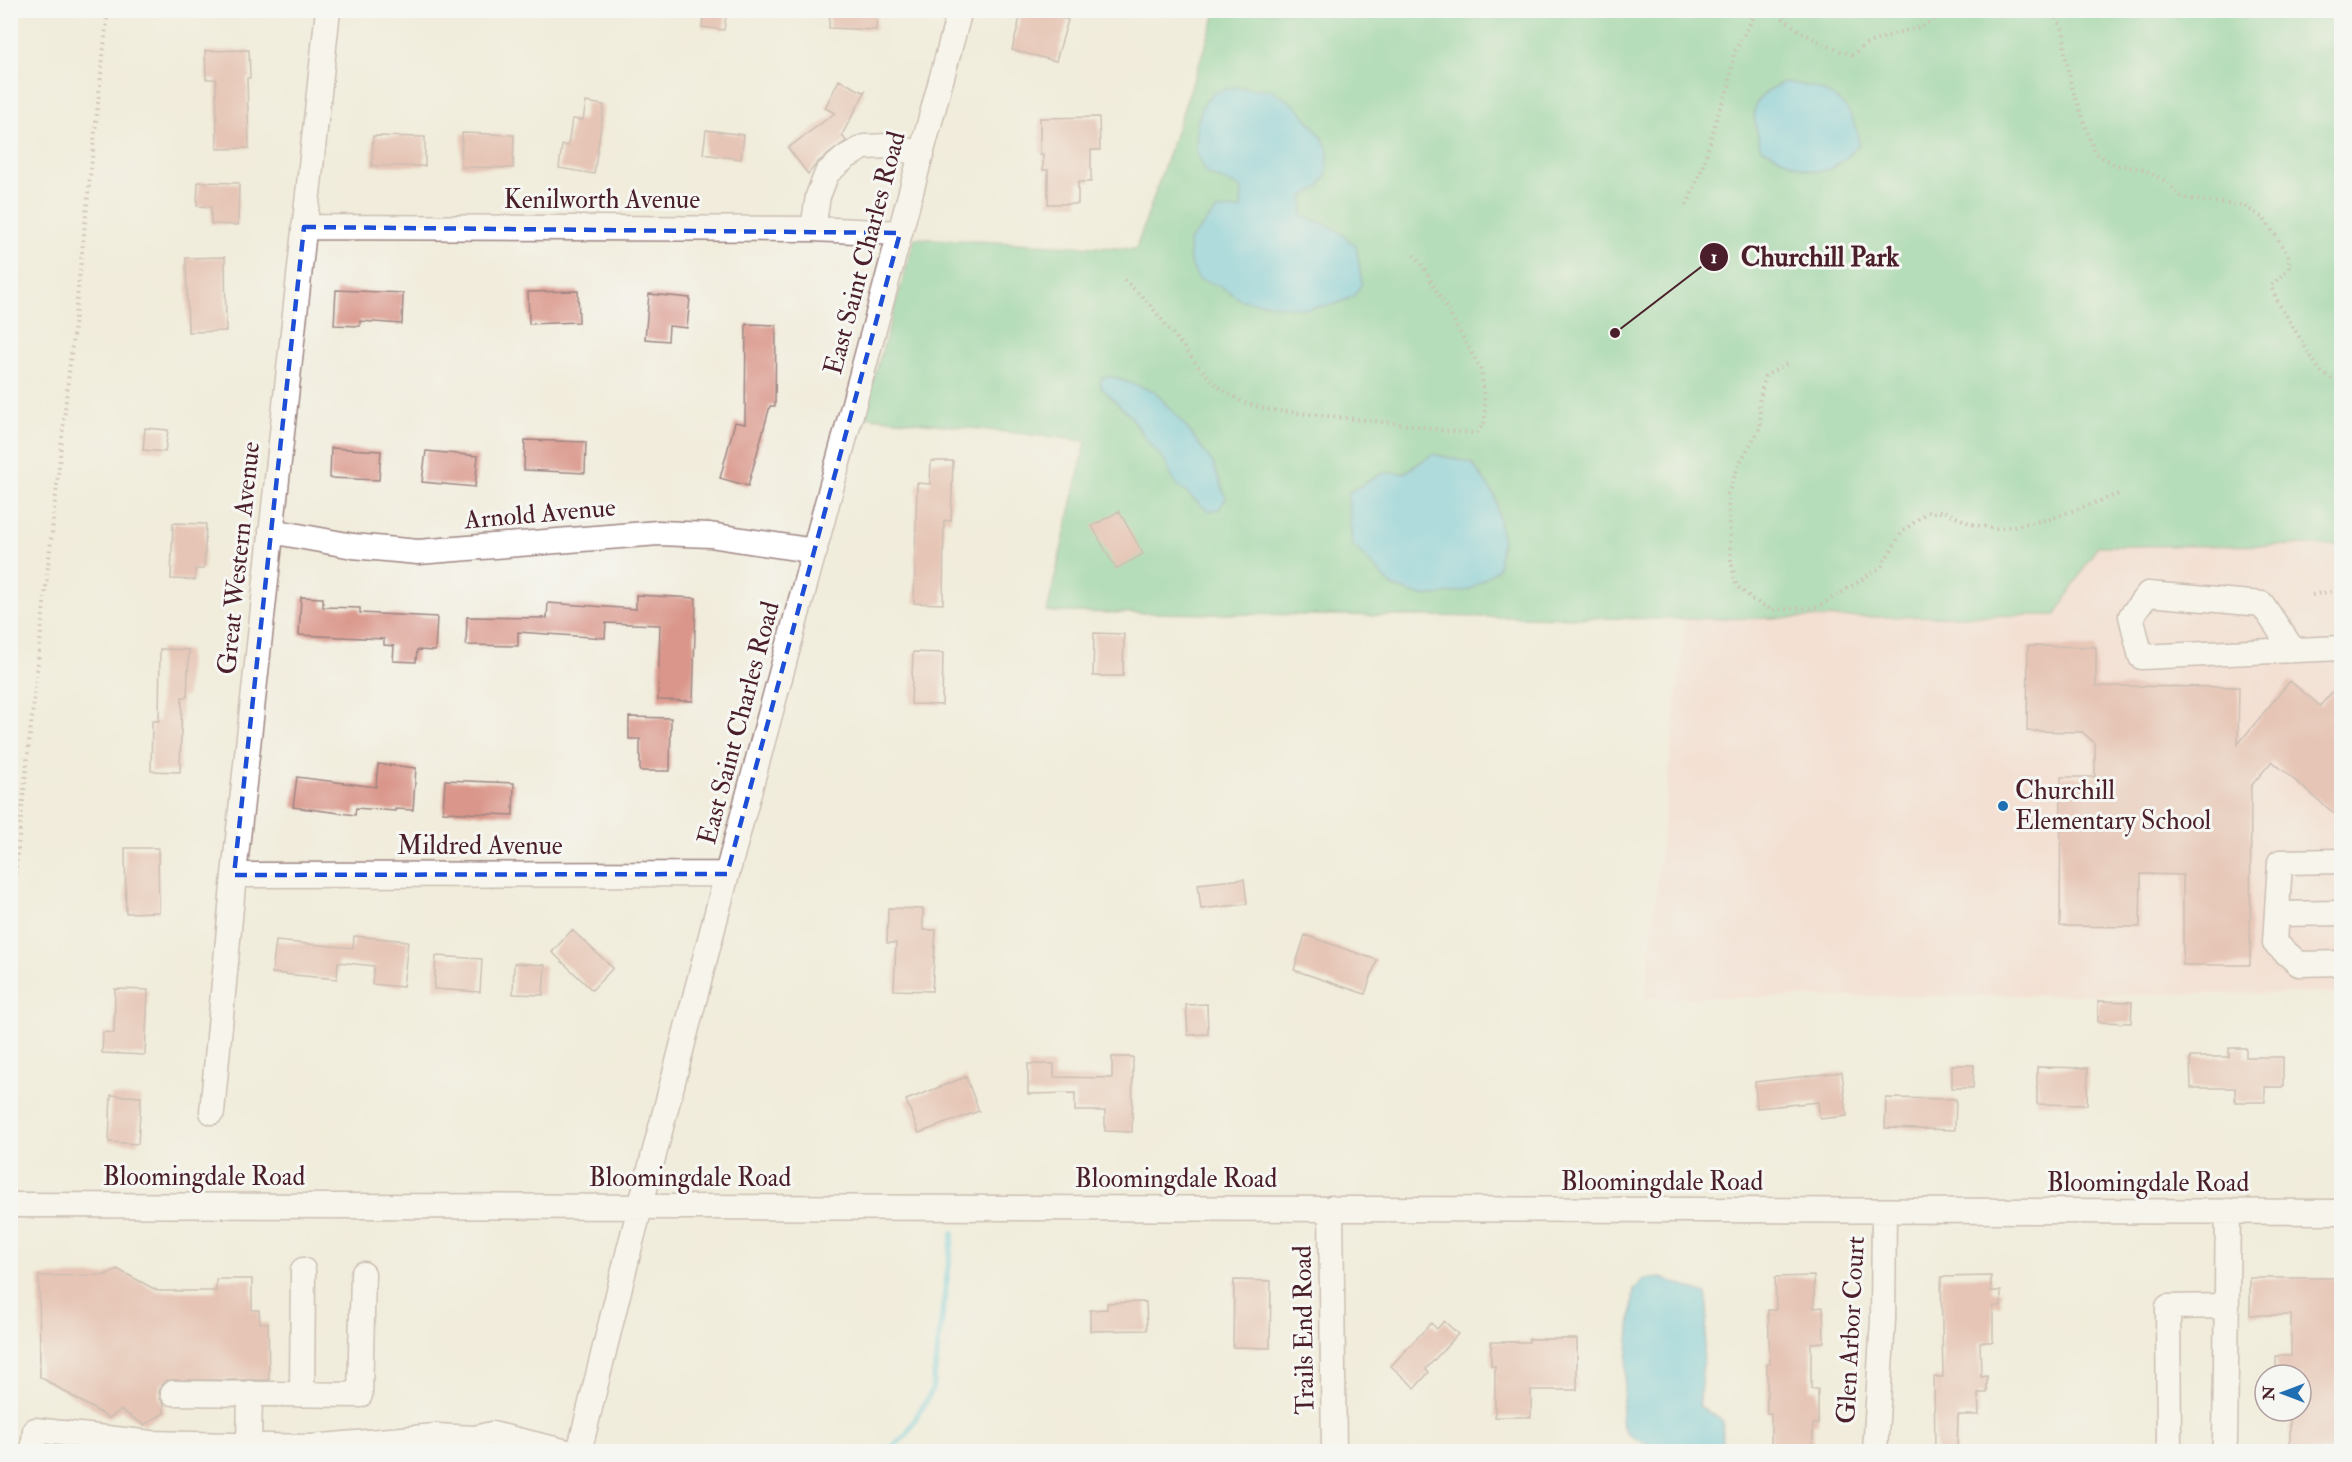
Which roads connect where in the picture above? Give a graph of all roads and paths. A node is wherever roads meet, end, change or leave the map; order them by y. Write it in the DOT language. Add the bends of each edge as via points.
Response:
graph roads {
  1 [pos="108,10"];
  2 [pos="328,10"];
  3 [pos="960,10"];
  4 [pos="1760,10"];
  5 [pos="1774,10"];
  6 [pos="1960,10"];
  7 [pos="2048,10"];
  8 [pos="922,154"];
  9 [pos="1686,206"];
  10 [pos="304,227"];
  11 [pos="813,229"];
  12 [pos="900,233"];
  13 [pos="1414,255"];
  14 [pos="1124,280"];
  15 [pos="1786,364"];
  16 [pos="2342,386"];
  17 [pos="2119,494"];
  18 [pos="271,531"];
  19 [pos="815,551"];
  20 [pos="2342,589"];
  21 [pos="2312,595"];
  22 [pos="2342,648"];
  23 [pos="2293,650"];
  24 [pos="2342,861"];
  25 [pos="727,874"];
  26 [pos="234,875"];
  27 [pos="2342,913"];
  28 [pos="2278,914"];
  29 [pos="10,921"];
  30 [pos="2342,963"];
  31 [pos="212,1112"];
  32 [pos="10,1205"];
  33 [pos="641,1206"];
  34 [pos="1331,1208"];
  35 [pos="2228,1211"];
  36 [pos="1884,1212"];
  37 [pos="2342,1212"];
  38 [pos="303,1270"];
  39 [pos="363,1274"];
  40 [pos="2227,1306"];
  41 [pos="173,1393"];
  42 [pos="250,1393"];
  43 [pos="302,1394"];
  44 [pos="92,1443"];
  45 [pos="249,1445"];
  46 [pos="480,1445"];
  47 [pos="151,1447"];
  48 [pos="33,1452"];
  49 [pos="567,1452"];
  50 [pos="579,1452"];
  51 [pos="1334,1452"];
  52 [pos="1875,1452"];
  53 [pos="2173,1452"];
  54 [pos="2223,1452"];
  1 -- 29 [label="path"];
  2 -- 10 [label="street, Great Western Avenue"];
  3 -- 8 [label="street, East Saint Charles Road"];
  4 -- 9 [label="path" via="1734,53 1729,86"];
  5 -- 6 [label="path" via="1787,24 1852,55 1866,44 1922,27 1941,15"];
  7 -- 16 [label="path" via="2064,32 2072,88 2095,153 2116,165 2143,169 2167,182 2183,198 2244,206 2264,219 2289,257 2289,268 2271,286 2278,304 2320,371"];
  8 -- 11 [label="street" via="872,146 846,157 827,172 818,196"];
  8 -- 12 [label="street, East Saint Charles Road"];
  10 -- 11 [label="street, Kenilworth Avenue"];
  10 -- 18 [label="street, Great Western Avenue"];
  11 -- 12 [label="street, Kenilworth Avenue"];
  12 -- 19 [label="street, East Saint Charles Road"];
  13 -- 14 [label="path" via="1481,370 1485,422 1476,433 1271,410 1244,403 1217,386 1146,300"];
  15 -- 17 [label="path" via="1765,376 1759,402 1761,426 1739,464 1728,494 1736,585 1772,610 1817,607 1858,582 1881,567 1902,532 1928,512 1946,512 1971,524 1997,529 2050,519"];
  18 -- 19 [label="street, Arnold Avenue" via="353,546 418,552 658,533 710,535"];
  18 -- 26 [label="street, Great Western Avenue"];
  19 -- 25 [label="street, East Saint Charles Road"];
  20 -- 21 [label="path"];
  22 -- 23 [label="street"];
  23 -- 23 [label="street" via="2141,657 2131,616 2148,594 2262,604"];
  24 -- 28 [label="street" via="2280,862"];
  25 -- 26 [label="street, Mildred Avenue"];
  25 -- 33 [label="street, East Saint Charles Road"];
  26 -- 31 [label="street, Great Western Avenue"];
  27 -- 28 [label="street"];
  28 -- 30 [label="street" via="2275,943 2299,964"];
  32 -- 33 [label="street, Bloomingdale Road"];
  33 -- 34 [label="street, Bloomingdale Road"];
  33 -- 50 [label="street, East Saint Charles Road"];
  34 -- 36 [label="street, Bloomingdale Road"];
  34 -- 51 [label="street, Trails End Road"];
  35 -- 36 [label="street, Bloomingdale Road"];
  35 -- 37 [label="street, Bloomingdale Road"];
  35 -- 40 [label="street"];
  36 -- 52 [label="street, Glen Arbor Court"];
  38 -- 43 [label="street"];
  39 -- 43 [label="street" via="360,1395"];
  40 -- 53 [label="street" via="2168,1307 2169,1445"];
  40 -- 54 [label="street"];
  41 -- 42 [label="street"];
  42 -- 43 [label="street"];
  42 -- 45 [label="street"];
  44 -- 47 [label="street"];
  44 -- 48 [label="street" via="35,1430"];
  45 -- 46 [label="street" via="311,1447 436,1436"];
  45 -- 47 [label="street"];
  46 -- 49 [label="street" via="492,1434"];
}
